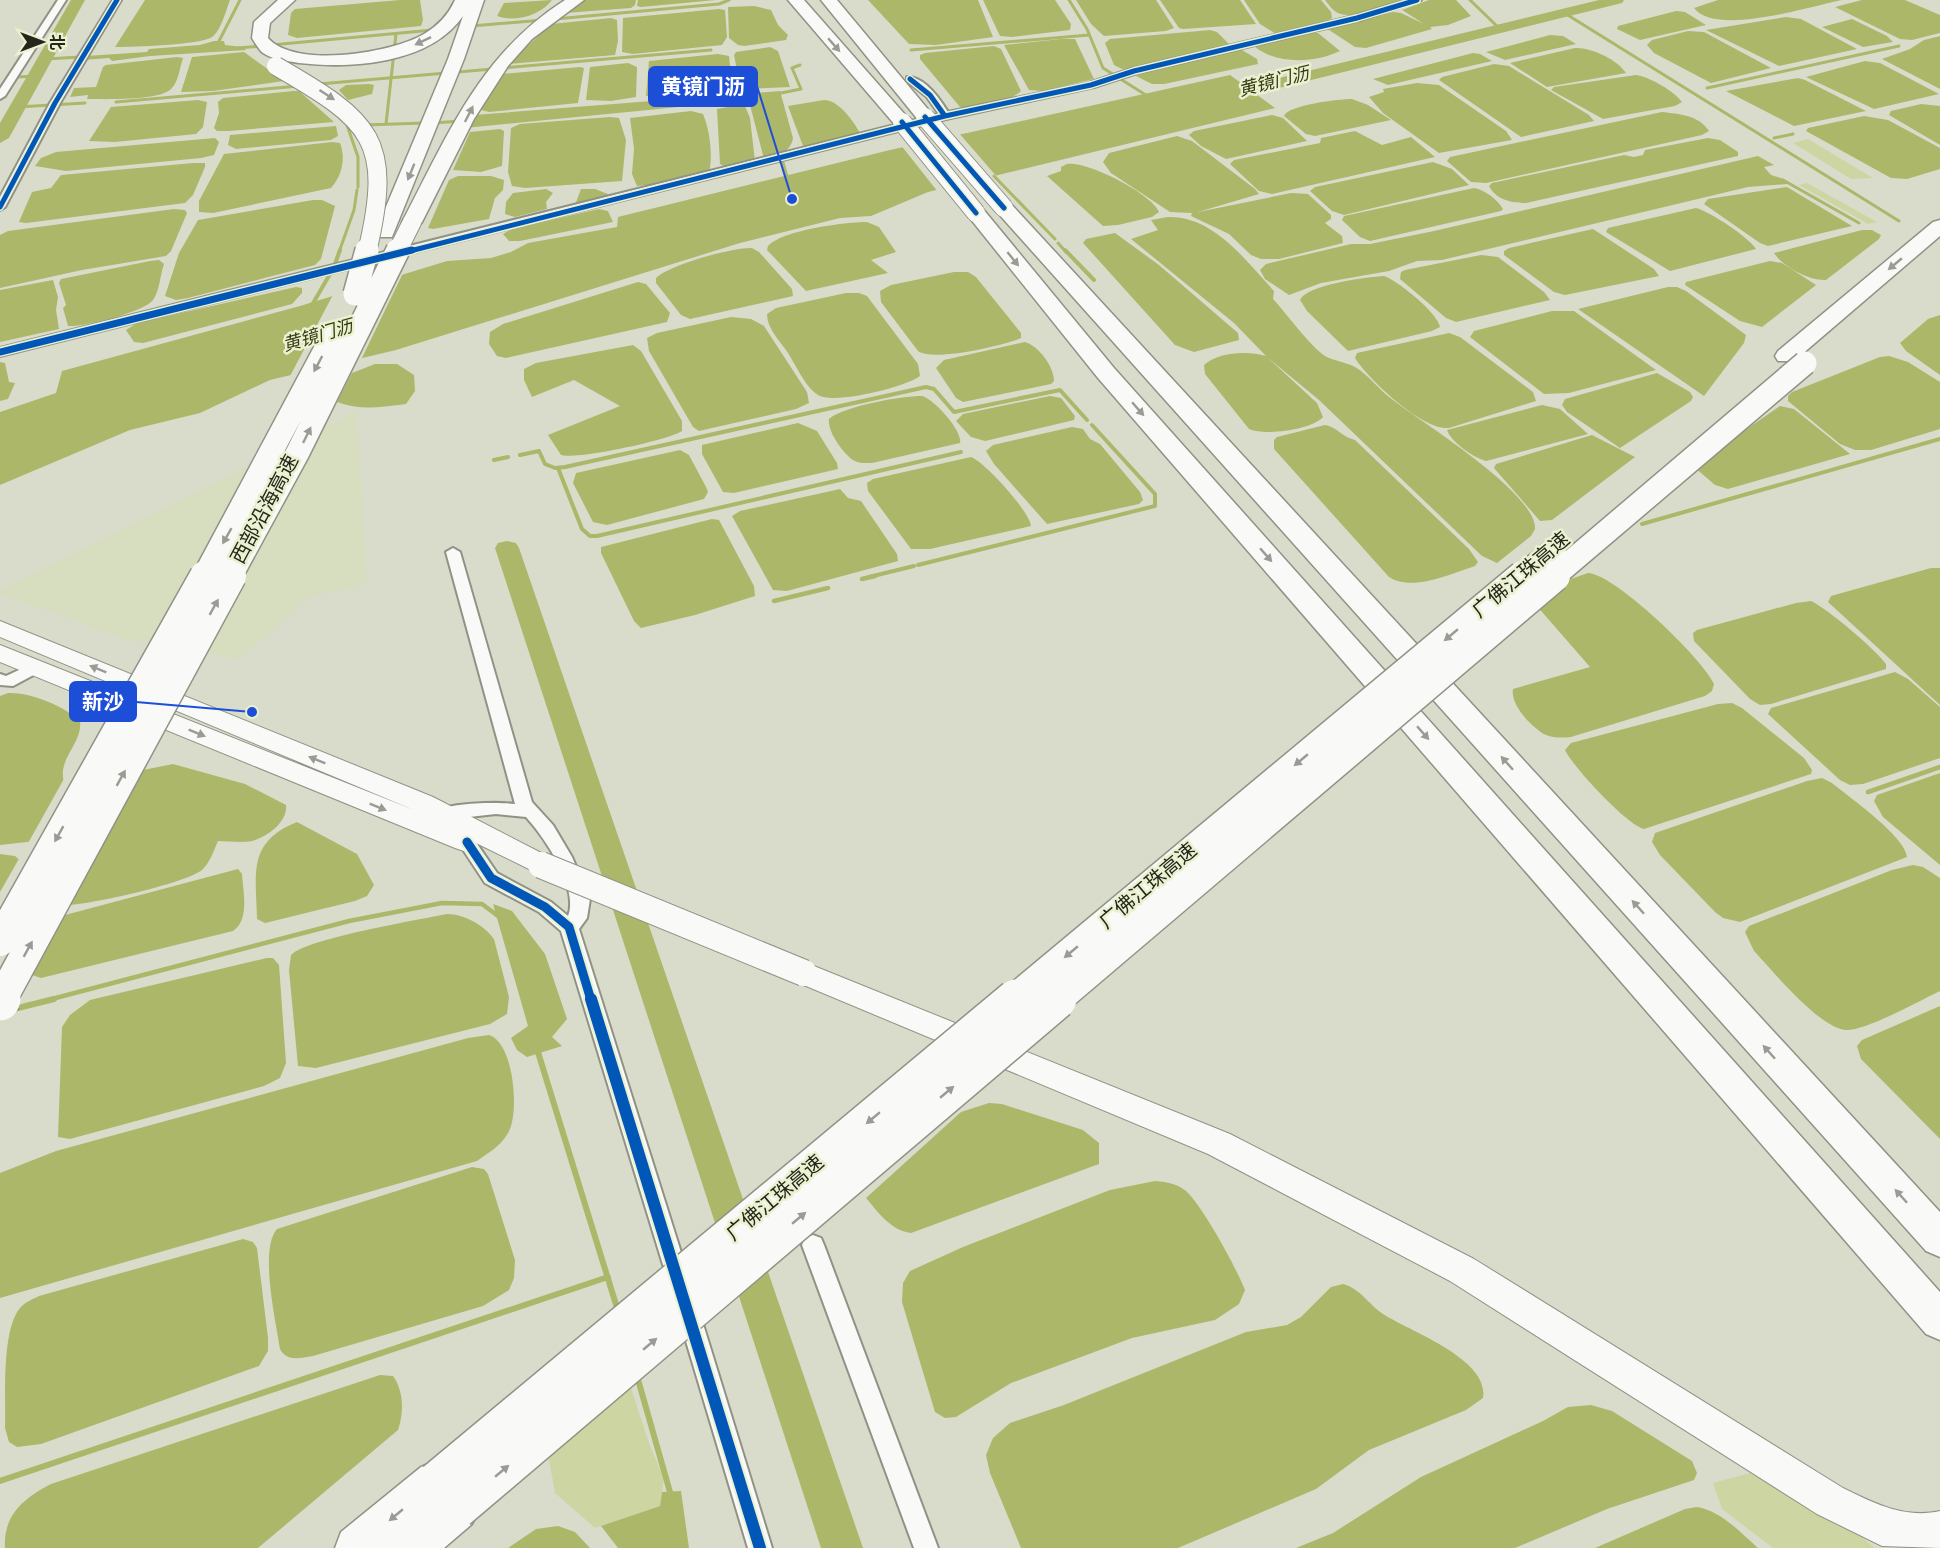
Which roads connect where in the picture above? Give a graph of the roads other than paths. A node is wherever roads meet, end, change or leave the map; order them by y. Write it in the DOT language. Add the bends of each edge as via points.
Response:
graph roads {
  1 [pos="62,0"];
  2 [pos="117,0"];
  3 [pos="276,0"];
  4 [pos="287,0"];
  5 [pos="463,0"];
  6 [pos="476,0"];
  7 [pos="489,0"];
  8 [pos="576,0"];
  9 [pos="796,0"];
  10 [pos="829,0"];
  11 [pos="1417,0"];
  12 [pos="910,79"];
  13 [pos="0,96"];
  14 [pos="945,116"];
  15 [pos="0,207"];
  16 [pos="990,211"];
  17 [pos="412,222"];
  18 [pos="1940,226"];
  19 [pos="1940,245"];
  20 [pos="1068,278"];
  21 [pos="1034,286"];
  22 [pos="356,294"];
  23 [pos="0,352"];
  24 [pos="1795,360"];
  25 [pos="453,552"];
  26 [pos="0,628"];
  27 [pos="0,653"];
  28 [pos="37,660"];
  29 [pos="0,679"];
  30 [pos="530,811"];
  31 [pos="442,814"];
  32 [pos="467,842"];
  33 [pos="541,865"];
  34 [pos="569,927"];
  35 [pos="0,941"];
  36 [pos="0,1001"];
  37 [pos="1940,1239"];
  38 [pos="813,1245"];
  39 [pos="1940,1321"];
  40 [pos="446,1495"];
  41 [pos="1940,1530"];
  42 [pos="357,1548"];
  43 [pos="411,1548"];
  44 [pos="760,1548"];
  45 [pos="926,1548"];
  1 -- 13 [label="street"];
  2 -- 15 [label="street" via="55,103"];
  3 -- 22 [label="highway, one-way, bridge" via="250,24 248,33 255,50 339,103 361,125 378,152 380,200"];
  5 -- 4 [label="highway, one-way" via="450,22 425,40 390,53 342,60 298,58 266,45 260,27"];
  6 -- 22 [label="highway, 西部沿海高速, one-way, bridge" via="408,182"];
  7 -- 17 [label="highway, 西部沿海高速"];
  17 -- 8 [label="highway, one-way" via="475,102 503,60 543,23"];
  9 -- 16 [label="highway, one-way, bridge" via="902,122"];
  10 -- 16 [label="highway, bridge" via="925,117"];
  11 -- 14 [label="street" via="1134,71 1091,86"];
  12 -- 14 [label="street" via="919,84"];
  14 -- 23 [label="street"];
  16 -- 20 [label="highway"];
  16 -- 21 [label="highway, one-way"];
  36 -- 17 [label="highway, 西部沿海高速, one-way, bridge" via="298,452"];
  18 -- 24 [label="highway, 广佛江珠高速, one-way"];
  19 -- 24 [label="highway, 广佛江珠高速"];
  20 -- 21 [label="highway"];
  37 -- 20 [label="highway, one-way"];
  21 -- 39 [label="highway, one-way" via="1121,390"];
  22 -- 35 [label="highway, 西部沿海高速, one-way, bridge" via="232,526"];
  24 -- 40 [label="highway, 广佛江珠高速, bridge"];
  25 -- 30 [label="street" via="524,804"];
  26 -- 28 [label="main road"];
  27 -- 28 [label="main road"];
  28 -- 29 [label="street" via="7,682"];
  31 -- 28 [label="main road, one-way" via="413,799"];
  28 -- 32 [label="main road, one-way"];
  30 -- 31 [label="street" via="496,808"];
  30 -- 34 [label="street" via="563,857 581,899 578,918"];
  31 -- 33 [label="main road"];
  32 -- 33 [label="main road"];
  32 -- 34 [label="street" via="491,878 545,907"];
  33 -- 41 [label="main road, bridge" via="1220,1143 1462,1270 1830,1501 1882,1527"];
  34 -- 44 [label="street"];
  38 -- 45 [label="street"];
  40 -- 42 [label="highway, 广佛江珠高速, one-way"];
  40 -- 43 [label="highway, 广佛江珠高速"];
}
